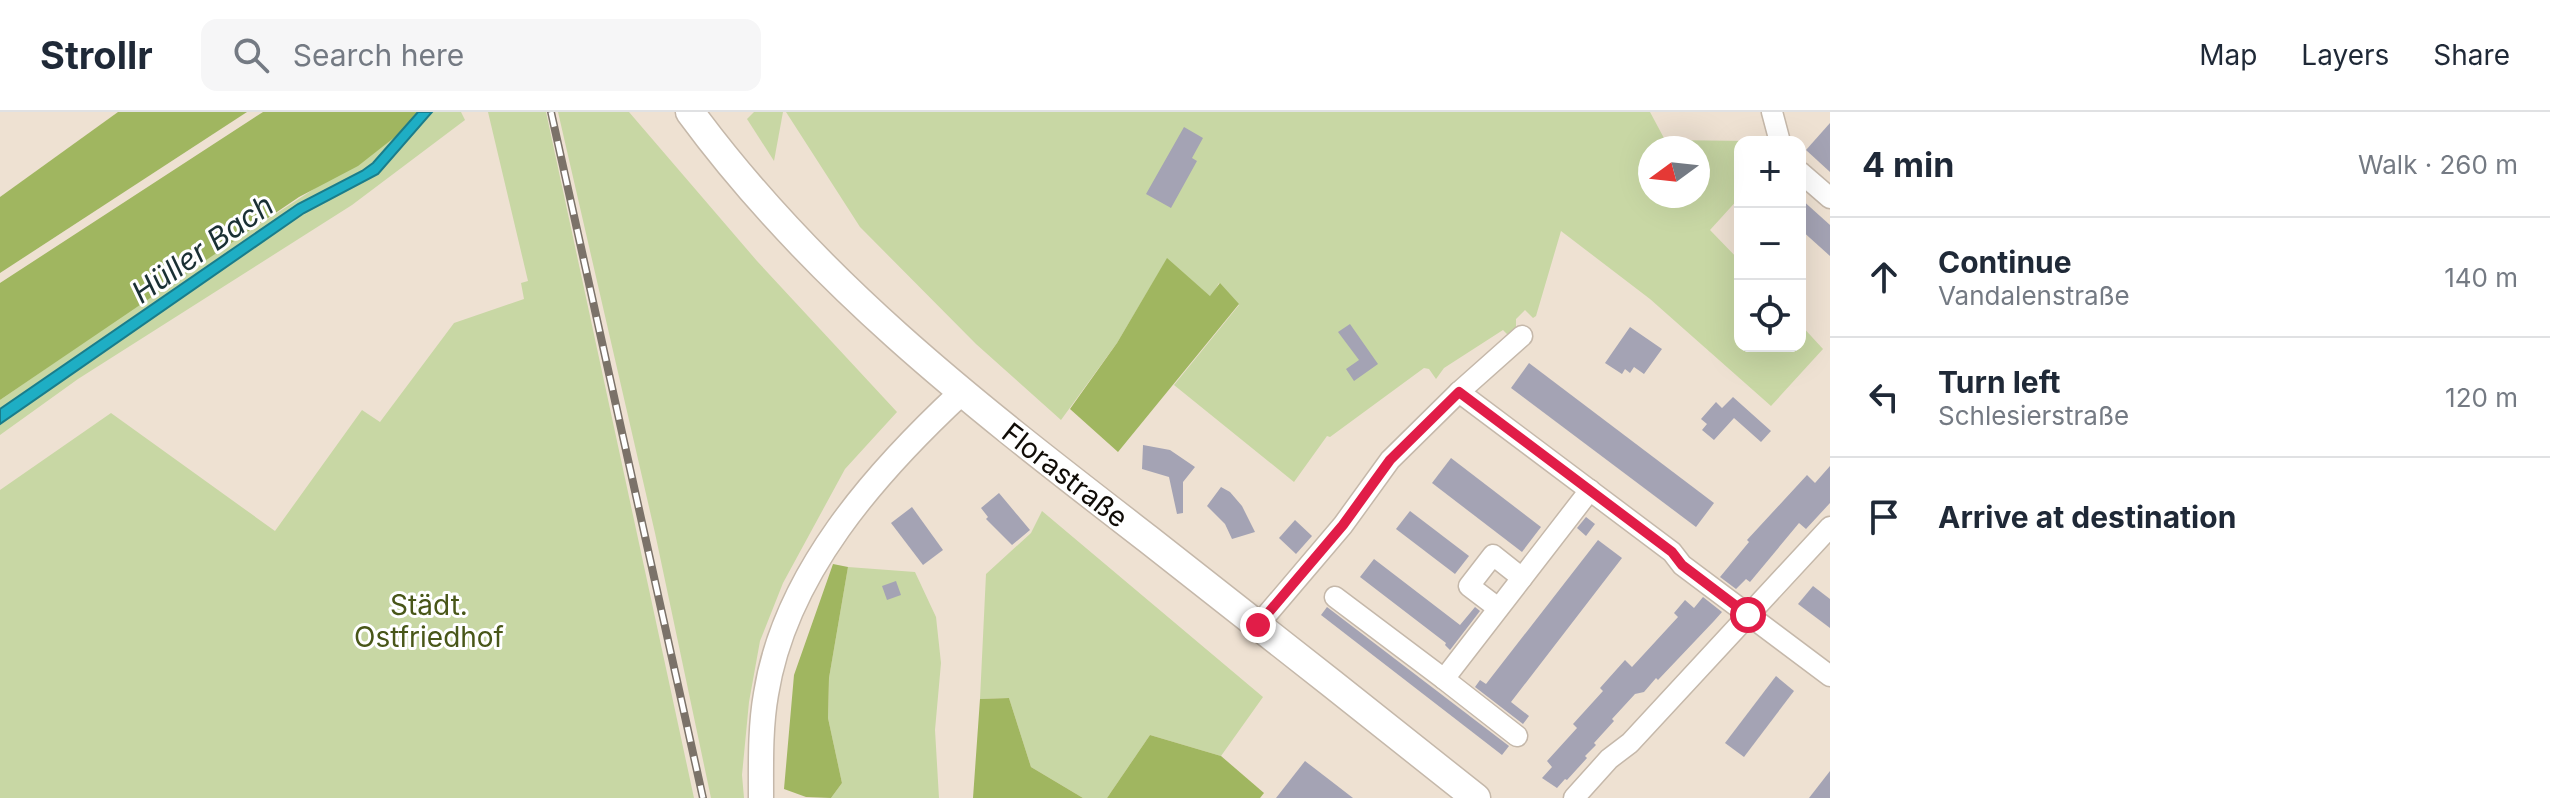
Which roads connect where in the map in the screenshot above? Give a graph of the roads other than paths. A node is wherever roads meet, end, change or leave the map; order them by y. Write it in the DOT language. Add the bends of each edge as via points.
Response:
graph roads {
  1 [pos="690,112"];
  2 [pos="1772,112"];
  3 [pos="1778,136"];
  4 [pos="1806,177"];
  5 [pos="1830,198"];
  6 [pos="1522,336"];
  7 [pos="1459,392"];
  8 [pos="961,393"];
  9 [pos="1590,490"];
  10 [pos="1830,527"];
  11 [pos="1522,578"];
  12 [pos="1335,597"];
  13 [pos="1498,608"];
  14 [pos="1748,615"];
  15 [pos="1258,625"];
  16 [pos="1830,676"];
  17 [pos="1444,679"];
  18 [pos="1517,736"];
  19 [pos="761,798"];
  20 [pos="1476,798"];
  21 [pos="1574,798"];
  1 -- 8 [label="main road, Florastraße" via="825,270"];
  2 -- 3 [label="street"];
  4 -- 5 [label="street"];
  6 -- 7 [label="street"];
  7 -- 9 [label="street"];
  7 -- 15 [label="street" via="1390,460"];
  8 -- 15 [label="main road, Florastraße"];
  8 -- 19 [label="street" via="924,427 834,532 803,583 766,693"];
  9 -- 11 [label="street"];
  9 -- 14 [label="street"];
  10 -- 14 [label="street"];
  11 -- 13 [label="street"];
  11 -- 13 [label="street" via="1493,555 1469,586"];
  12 -- 17 [label="street"];
  13 -- 17 [label="street"];
  14 -- 16 [label="street"];
  14 -- 21 [label="street"];
  15 -- 20 [label="main road, Florastraße"];
  17 -- 18 [label="street"];
}
